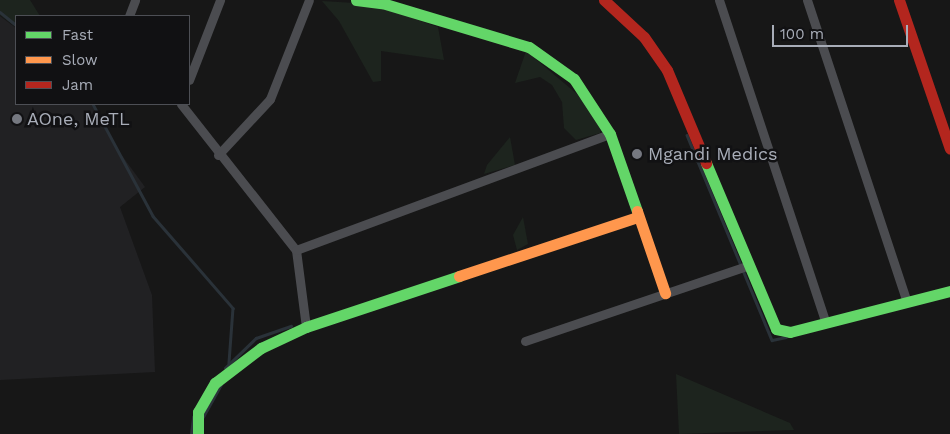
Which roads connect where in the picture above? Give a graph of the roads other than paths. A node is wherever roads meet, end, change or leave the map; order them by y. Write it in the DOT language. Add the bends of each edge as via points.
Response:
graph roads {
  1 [pos="135,0"];
  2 [pos="220,0"];
  3 [pos="310,0"];
  4 [pos="356,0"];
  5 [pos="604,0"];
  6 [pos="719,0"];
  7 [pos="807,0"];
  8 [pos="899,0"];
  9 [pos="130,15"];
  10 [pos="190,77"];
  11 [pos="182,105"];
  12 [pos="610,134"];
  13 [pos="950,149"];
  14 [pos="218,155"];
  15 [pos="637,217"];
  16 [pos="296,250"];
  17 [pos="747,266"];
  18 [pos="950,291"];
  19 [pos="665,293"];
  20 [pos="906,302"];
  21 [pos="826,323"];
  22 [pos="306,327"];
  23 [pos="525,341"];
  24 [pos="198,434"];
  1 -- 9 [label="street"];
  2 -- 10 [label="street"];
  3 -- 14 [label="street" via="270,99"];
  4 -- 12 [label="street" via="382,3 528,47 574,79"];
  5 -- 17 [label="street" via="644,37 667,70"];
  6 -- 21 [label="street"];
  7 -- 20 [label="street"];
  8 -- 13 [label="street"];
  11 -- 14 [label="street"];
  12 -- 15 [label="street"];
  12 -- 16 [label="street"];
  14 -- 16 [label="street"];
  15 -- 19 [label="street"];
  15 -- 22 [label="street"];
  16 -- 22 [label="street"];
  17 -- 19 [label="street"];
  17 -- 21 [label="street" via="776,329 790,332"];
  18 -- 20 [label="street"];
  19 -- 23 [label="street"];
  20 -- 21 [label="street"];
  22 -- 24 [label="street" via="262,348 215,383 198,412"];
}
